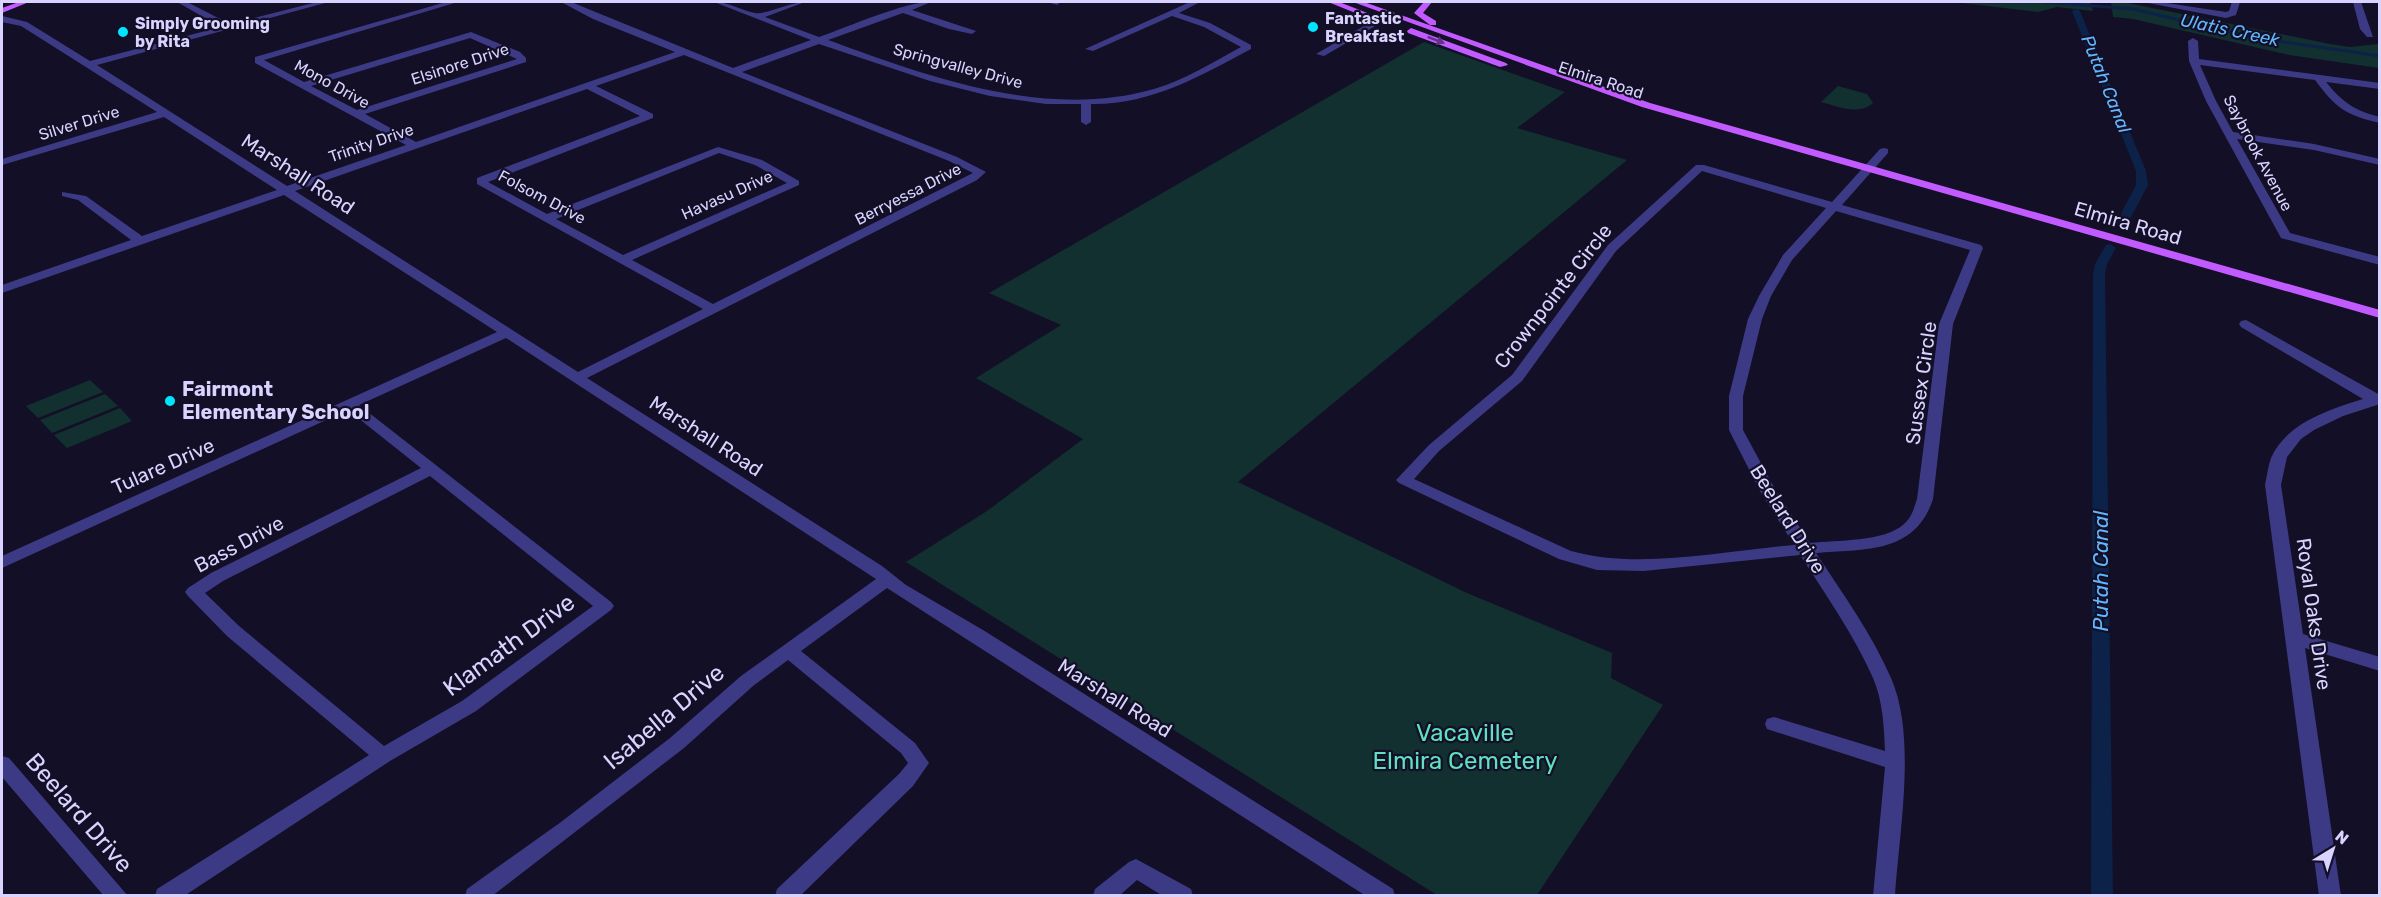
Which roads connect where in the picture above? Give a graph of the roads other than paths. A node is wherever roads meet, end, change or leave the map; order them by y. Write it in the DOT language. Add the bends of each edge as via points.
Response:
graph roads {
  1 [pos="9,2"];
  2 [pos="25,2"];
  3 [pos="198,2"];
  4 [pos="325,2"];
  5 [pos="454,2"];
  6 [pos="566,2"];
  7 [pos="718,2"];
  8 [pos="801,2"];
  9 [pos="927,2"];
  10 [pos="1051,2"];
  11 [pos="1057,2"];
  12 [pos="1196,2"];
  13 [pos="1332,2"];
  14 [pos="1357,2"];
  15 [pos="1423,2"];
  16 [pos="1428,2"];
  17 [pos="2147,2"];
  18 [pos="2236,2"];
  19 [pos="2357,2"];
  20 [pos="184,3"];
  21 [pos="2,4"];
  22 [pos="902,10"];
  23 [pos="2,11"];
  24 [pos="1389,12"];
  25 [pos="1171,13"];
  26 [pos="758,16"];
  27 [pos="2,19"];
  28 [pos="229,27"];
  29 [pos="972,31"];
  30 [pos="2370,35"];
  31 [pos="1465,38"];
  32 [pos="822,39"];
  33 [pos="2193,41"];
  34 [pos="1090,49"];
  35 [pos="684,52"];
  36 [pos="1322,54"];
  37 [pos="2194,61"];
  38 [pos="89,64"];
  39 [pos="734,71"];
  40 [pos="2318,77"];
  41 [pos="303,85"];
  42 [pos="587,85"];
  43 [pos="2379,86"];
  44 [pos="1086,103"];
  45 [pos="165,113"];
  46 [pos="356,114"];
  47 [pos="2379,120"];
  48 [pos="1086,122"];
  49 [pos="2231,135"];
  50 [pos="414,145"];
  51 [pos="1884,151"];
  52 [pos="2,162"];
  53 [pos="2379,162"];
  54 [pos="1867,169"];
  55 [pos="285,190"];
  56 [pos="66,194"];
  57 [pos="1835,205"];
  58 [pos="546,219"];
  59 [pos="140,241"];
  60 [pos="623,260"];
  61 [pos="2379,261"];
  62 [pos="2,289"];
  63 [pos="714,310"];
  64 [pos="2379,314"];
  65 [pos="2246,324"];
  66 [pos="506,333"];
  67 [pos="576,378"];
  68 [pos="2378,399"];
  69 [pos="350,405"];
  70 [pos="430,470"];
  71 [pos="1805,548"];
  72 [pos="2,562"];
  73 [pos="887,579"];
  74 [pos="2296,639"];
  75 [pos="789,651"];
  76 [pos="2379,664"];
  77 [pos="1774,724"];
  78 [pos="383,756"];
  79 [pos="1895,762"];
  80 [pos="2,764"];
  81 [pos="118,896"];
  82 [pos="165,896"];
  83 [pos="476,896"];
  84 [pos="785,896"];
  85 [pos="1103,896"];
  86 [pos="1183,896"];
  87 [pos="1385,896"];
  88 [pos="1884,896"];
  89 [pos="2330,896"];
  1 -- 21 [label="main road"];
  2 -- 23 [label="main road"];
  3 -- 20 [label="street"];
  4 -- 28 [label="street"];
  5 -- 41 [label="street, Mono Drive" via="258,59"];
  6 -- 35 [label="street, Berryessa Drive" via="596,18"];
  7 -- 26 [label="street, Springvalley Drive"];
  8 -- 26 [label="street"];
  9 -- 22 [label="street"];
  10 -- 11 [label="street"];
  12 -- 25 [label="street"];
  13 -- 24 [label="main road, Elmira Road"];
  14 -- 24 [label="main road, Elmira Road"];
  15 -- 24 [label="main road"];
  16 -- 31 [label="main road" via="1418,10 1420,16"];
  17 -- 18 [label="street" via="2226,15 2233,13"];
  19 -- 30 [label="street" via="2364,28"];
  20 -- 28 [label="street"];
  22 -- 29 [label="street"];
  22 -- 32 [label="street"];
  24 -- 31 [label="main road, Elmira Road"];
  24 -- 36 [label="street"];
  24 -- 54 [label="main road, Elmira Road, one-way" via="1474,55 1623,105 1839,167"];
  25 -- 34 [label="street"];
  25 -- 44 [label="street, Springvalley Drive" via="1207,25 1248,47 1155,92"];
  26 -- 32 [label="street, Springvalley Drive"];
  27 -- 38 [label="street, Marshall Road" via="24,24"];
  28 -- 38 [label="street"];
  31 -- 54 [label="main road, Elmira Road" via="1592,88 1848,160"];
  32 -- 39 [label="street"];
  32 -- 44 [label="street, Springvalley Drive" via="903,69 997,95 1040,102"];
  33 -- 37 [label="street"];
  35 -- 39 [label="street, Berryessa Drive"];
  35 -- 42 [label="street, Trinity Drive"];
  37 -- 40 [label="street"];
  37 -- 49 [label="street, Saybrook Avenue"];
  38 -- 45 [label="street, Marshall Road"];
  39 -- 63 [label="street, Berryessa Drive" via="980,172 885,225"];
  40 -- 43 [label="street"];
  40 -- 47 [label="street" via="2338,105 2349,113"];
  41 -- 46 [label="street, Mono Drive"];
  41 -- 46 [label="street, Elsinore Drive" via="471,35 523,60"];
  42 -- 50 [label="street, Trinity Drive"];
  42 -- 58 [label="street, Folsom Drive" via="650,116 481,180"];
  44 -- 48 [label="street"];
  45 -- 52 [label="street, Silver Drive"];
  45 -- 55 [label="street, Marshall Road"];
  46 -- 50 [label="street, Mono Drive"];
  49 -- 53 [label="street" via="2314,147"];
  49 -- 61 [label="street, Saybrook Avenue" via="2285,235"];
  50 -- 55 [label="street, Trinity Drive"];
  51 -- 54 [label="street, Beelard Drive"];
  54 -- 57 [label="street, Beelard Drive"];
  54 -- 64 [label="main road, Elmira Road"];
  55 -- 59 [label="street, Trinity Drive"];
  55 -- 66 [label="street, Marshall Road"];
  56 -- 59 [label="street" via="82,198"];
  57 -- 71 [label="street, Beelard Drive" via="1787,258 1765,296 1755,319 1736,396 1736,430 1768,491"];
  57 -- 71 [label="street, Sussex Circle" via="1977,248 1946,324 1921,515 1911,528 1893,538"];
  57 -- 71 [label="street, Crownpointe Circle" via="1700,167 1612,248 1517,378 1434,448 1404,480 1565,555 1597,564 1644,565"];
  58 -- 60 [label="street, Folsom Drive"];
  58 -- 60 [label="street, Havasu Drive" via="718,150 795,183"];
  59 -- 62 [label="street, Trinity Drive"];
  60 -- 63 [label="street, Folsom Drive"];
  63 -- 67 [label="street, Berryessa Drive"];
  65 -- 68 [label="street"];
  66 -- 67 [label="street, Marshall Road"];
  66 -- 69 [label="street, Tulare Drive"];
  67 -- 73 [label="street, Marshall Road"];
  68 -- 74 [label="street, Royal Oaks Drive" via="2309,426 2279,456 2273,485"];
  69 -- 70 [label="street, Klamath Drive"];
  69 -- 72 [label="street, Tulare Drive"];
  70 -- 78 [label="street, Klamath Drive" via="605,606 469,706"];
  70 -- 78 [label="street, Bass Drive" via="194,592 233,632"];
  71 -- 79 [label="street, Beelard Drive" via="1883,680 1893,720"];
  73 -- 75 [label="street, Isabella Drive"];
  73 -- 87 [label="street, Marshall Road"];
  74 -- 76 [label="street"];
  74 -- 89 [label="street, Royal Oaks Drive"];
  75 -- 83 [label="street, Isabella Drive" via="747,681 677,743"];
  75 -- 84 [label="street" via="908,747 919,763"];
  77 -- 79 [label="street"];
  78 -- 82 [label="street, Klamath Drive"];
  79 -- 88 [label="street, Beelard Drive"];
  80 -- 81 [label="street, Beelard Drive"];
  85 -- 86 [label="street" via="1136,868"];
}
